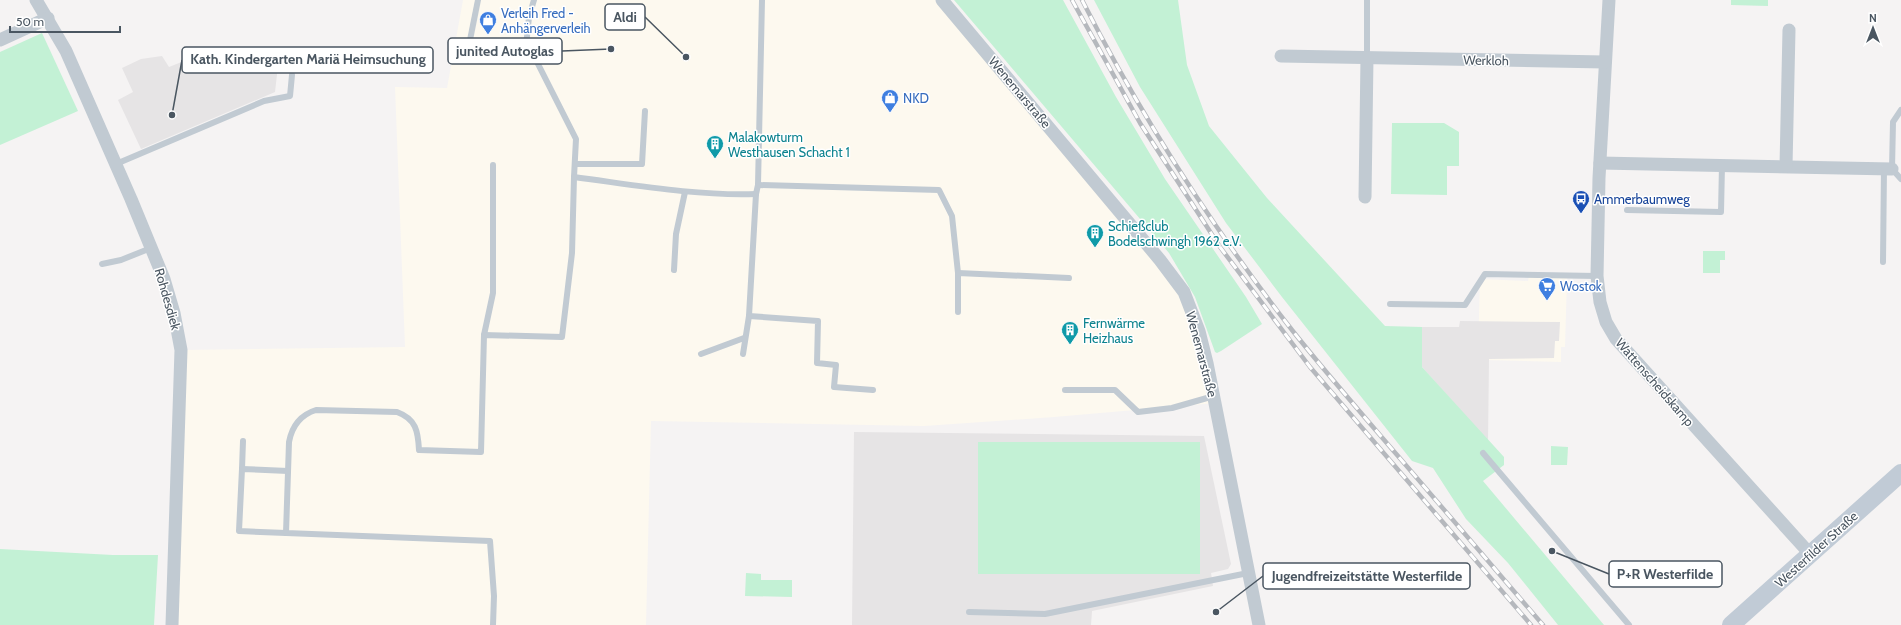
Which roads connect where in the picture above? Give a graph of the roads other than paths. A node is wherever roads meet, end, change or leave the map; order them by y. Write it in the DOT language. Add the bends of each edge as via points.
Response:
graph roads {
  1 [pos="36,0"];
  2 [pos="478,0"];
  3 [pos="534,0"];
  4 [pos="762,0"];
  5 [pos="942,0"];
  6 [pos="1367,0"];
  7 [pos="1609,0"];
  8 [pos="48,18"];
  9 [pos="1789,30"];
  10 [pos="0,40"];
  11 [pos="469,45"];
  12 [pos="1280,56"];
  13 [pos="1367,58"];
  14 [pos="1605,62"];
  15 [pos="292,75"];
  16 [pos="645,110"];
  17 [pos="1901,110"];
  18 [pos="1600,163"];
  19 [pos="116,164"];
  20 [pos="575,164"];
  21 [pos="1722,165"];
  22 [pos="493,166"];
  23 [pos="1786,166"];
  24 [pos="1888,169"];
  25 [pos="574,178"];
  26 [pos="1901,179"];
  27 [pos="758,185"];
  28 [pos="685,192"];
  29 [pos="756,194"];
  30 [pos="1365,197"];
  31 [pos="1627,210"];
  32 [pos="151,248"];
  33 [pos="1883,262"];
  34 [pos="102,264"];
  35 [pos="674,270"];
  36 [pos="958,273"];
  37 [pos="1598,276"];
  38 [pos="1069,278"];
  39 [pos="1390,304"];
  40 [pos="958,312"];
  41 [pos="749,316"];
  42 [pos="484,335"];
  43 [pos="744,338"];
  44 [pos="701,354"];
  45 [pos="743,354"];
  46 [pos="873,390"];
  47 [pos="1066,390"];
  48 [pos="1214,396"];
  49 [pos="243,441"];
  50 [pos="1483,453"];
  51 [pos="242,469"];
  52 [pos="288,470"];
  53 [pos="1901,473"];
  54 [pos="286,533"];
  55 [pos="1811,555"];
  56 [pos="1248,573"];
  57 [pos="969,612"];
  58 [pos="172,625"];
  59 [pos="493,625"];
  60 [pos="1259,625"];
  61 [pos="1629,625"];
  62 [pos="1731,625"];
  1 -- 8 [label="street, Rohdesdiek"];
  2 -- 11 [label="lane"];
  3 -- 20 [label="lane" via="529,17 525,56 536,60 576,139"];
  4 -- 27 [label="lane"];
  5 -- 48 [label="street, Wenemarstraße" via="1184,292 1199,332"];
  6 -- 13 [label="lane"];
  7 -- 14 [label="street, Wattenscheidskamp"];
  8 -- 10 [label="street"];
  8 -- 19 [label="street, Rohdesdiek" via="66,51"];
  9 -- 23 [label="street"];
  12 -- 13 [label="street, Werkloh"];
  13 -- 14 [label="street, Werkloh"];
  13 -- 30 [label="street"];
  14 -- 18 [label="street, Wattenscheidskamp"];
  15 -- 19 [label="lane" via="290,96 264,101"];
  16 -- 20 [label="lane" via="642,164"];
  17 -- 24 [label="lane" via="1893,122"];
  18 -- 21 [label="street"];
  18 -- 37 [label="street, Wattenscheidskamp"];
  19 -- 32 [label="street, Rohdesdiek"];
  20 -- 25 [label="lane"];
  21 -- 23 [label="street"];
  21 -- 31 [label="lane" via="1721,212"];
  22 -- 42 [label="lane" via="493,293"];
  23 -- 24 [label="street"];
  24 -- 26 [label="lane"];
  24 -- 33 [label="lane"];
  25 -- 28 [label="lane"];
  25 -- 42 [label="lane" via="572,253 562,337"];
  27 -- 29 [label="lane"];
  27 -- 36 [label="lane" via="939,190 952,216"];
  28 -- 29 [label="lane"];
  28 -- 35 [label="lane" via="676,234"];
  29 -- 41 [label="lane"];
  32 -- 34 [label="lane" via="121,260"];
  32 -- 58 [label="street, Rohdesdiek" via="170,299 181,350"];
  36 -- 38 [label="lane"];
  36 -- 40 [label="lane"];
  37 -- 39 [label="lane" via="1486,274 1465,305"];
  37 -- 55 [label="street, Wattenscheidskamp" via="1600,302 1606,322 1616,339"];
  41 -- 43 [label="lane"];
  41 -- 46 [label="lane" via="818,321 817,364 836,365 834,387"];
  42 -- 52 [label="lane" via="481,452 419,450 419,435 414,423 397,412 316,410 304,416 294,428 289,442"];
  43 -- 44 [label="lane"];
  43 -- 45 [label="lane"];
  47 -- 48 [label="lane" via="1115,390 1138,412 1172,408"];
  48 -- 56 [label="street, Wenemarstraße"];
  49 -- 51 [label="lane"];
  50 -- 61 [label="lane"];
  51 -- 52 [label="lane"];
  51 -- 54 [label="lane" via="239,531"];
  52 -- 54 [label="lane"];
  53 -- 55 [label="street, Westerfilder Straße"];
  54 -- 59 [label="lane" via="490,541 494,596"];
  55 -- 62 [label="street, Westerfilder Straße"];
  56 -- 57 [label="lane" via="1045,614"];
  56 -- 60 [label="street, Wenemarstraße"];
}
